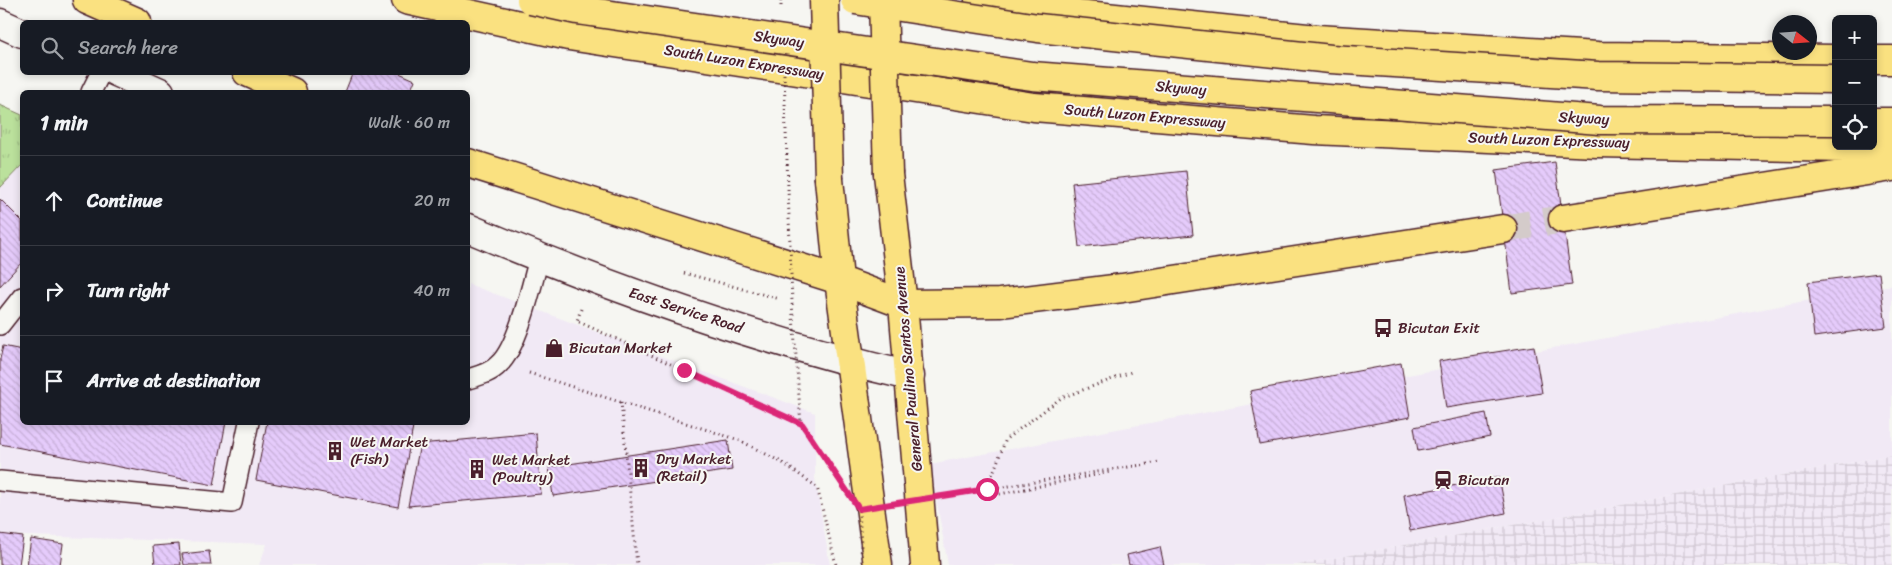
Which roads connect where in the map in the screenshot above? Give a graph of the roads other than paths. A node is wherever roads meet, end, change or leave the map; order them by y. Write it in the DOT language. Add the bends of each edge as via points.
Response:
graph roads {
  1 [pos="87,0"];
  2 [pos="406,0"];
  3 [pos="530,0"];
  4 [pos="824,0"];
  5 [pos="855,0"];
  6 [pos="883,0"];
  7 [pos="979,0"];
  8 [pos="132,20"];
  9 [pos="0,23"];
  10 [pos="20,32"];
  11 [pos="1832,59"];
  12 [pos="1877,60"];
  13 [pos="1892,60"];
  14 [pos="99,75"];
  15 [pos="123,75"];
  16 [pos="254,75"];
  17 [pos="1832,78"];
  18 [pos="1877,79"];
  19 [pos="1892,79"];
  20 [pos="92,90"];
  21 [pos="156,90"];
  22 [pos="288,90"];
  23 [pos="1832,122"];
  24 [pos="1877,122"];
  25 [pos="1892,122"];
  26 [pos="1892,149"];
  27 [pos="470,164"];
  28 [pos="1892,167"];
  29 [pos="1563,219"];
  30 [pos="470,229"];
  31 [pos="1503,229"];
  32 [pos="539,258"];
  33 [pos="839,280"];
  34 [pos="20,300"];
  35 [pos="903,304"];
  36 [pos="0,325"];
  37 [pos="850,362"];
  38 [pos="910,376"];
  39 [pos="470,378"];
  40 [pos="248,425"];
  41 [pos="0,481"];
  42 [pos="878,565"];
  43 [pos="925,565"];
  1 -- 8 [label="main road"];
  2 -- 26 [label="main road, South Luzon Expressway" via="569,36 1034,107 1314,130 1597,143"];
  3 -- 23 [label="main road, Skyway, bridge" via="1032,76 1600,120"];
  4 -- 33 [label="main road, bridge" via="829,179"];
  5 -- 17 [label="main road, bridge" via="1038,28 1331,59 1598,76"];
  6 -- 35 [label="main road, General Paulino Santos Avenue, bridge" via="888,174"];
  7 -- 11 [label="main road" via="1038,10 1317,38 1598,56"];
  9 -- 10 [label="main road"];
  12 -- 13 [label="main road"];
  14 -- 20 [label="lane"];
  15 -- 21 [label="main road"];
  16 -- 22 [label="main road"];
  18 -- 19 [label="main road"];
  24 -- 25 [label="main road"];
  27 -- 33 [label="main road"];
  28 -- 29 [label="main road"];
  30 -- 32 [label="main road, East Service Road"];
  31 -- 35 [label="main road" via="1122,288 1000,303"];
  32 -- 37 [label="main road, East Service Road"];
  32 -- 39 [label="lane" via="516,338 500,364 483,375"];
  33 -- 35 [label="main road"];
  33 -- 37 [label="main road"];
  34 -- 36 [label="lane"];
  35 -- 38 [label="main road, General Paulino Santos Avenue"];
  37 -- 38 [label="main road, East Service Road"];
  37 -- 42 [label="main road"];
  38 -- 43 [label="main road, General Paulino Santos Avenue"];
  40 -- 41 [label="lane" via="232,503"];
}
